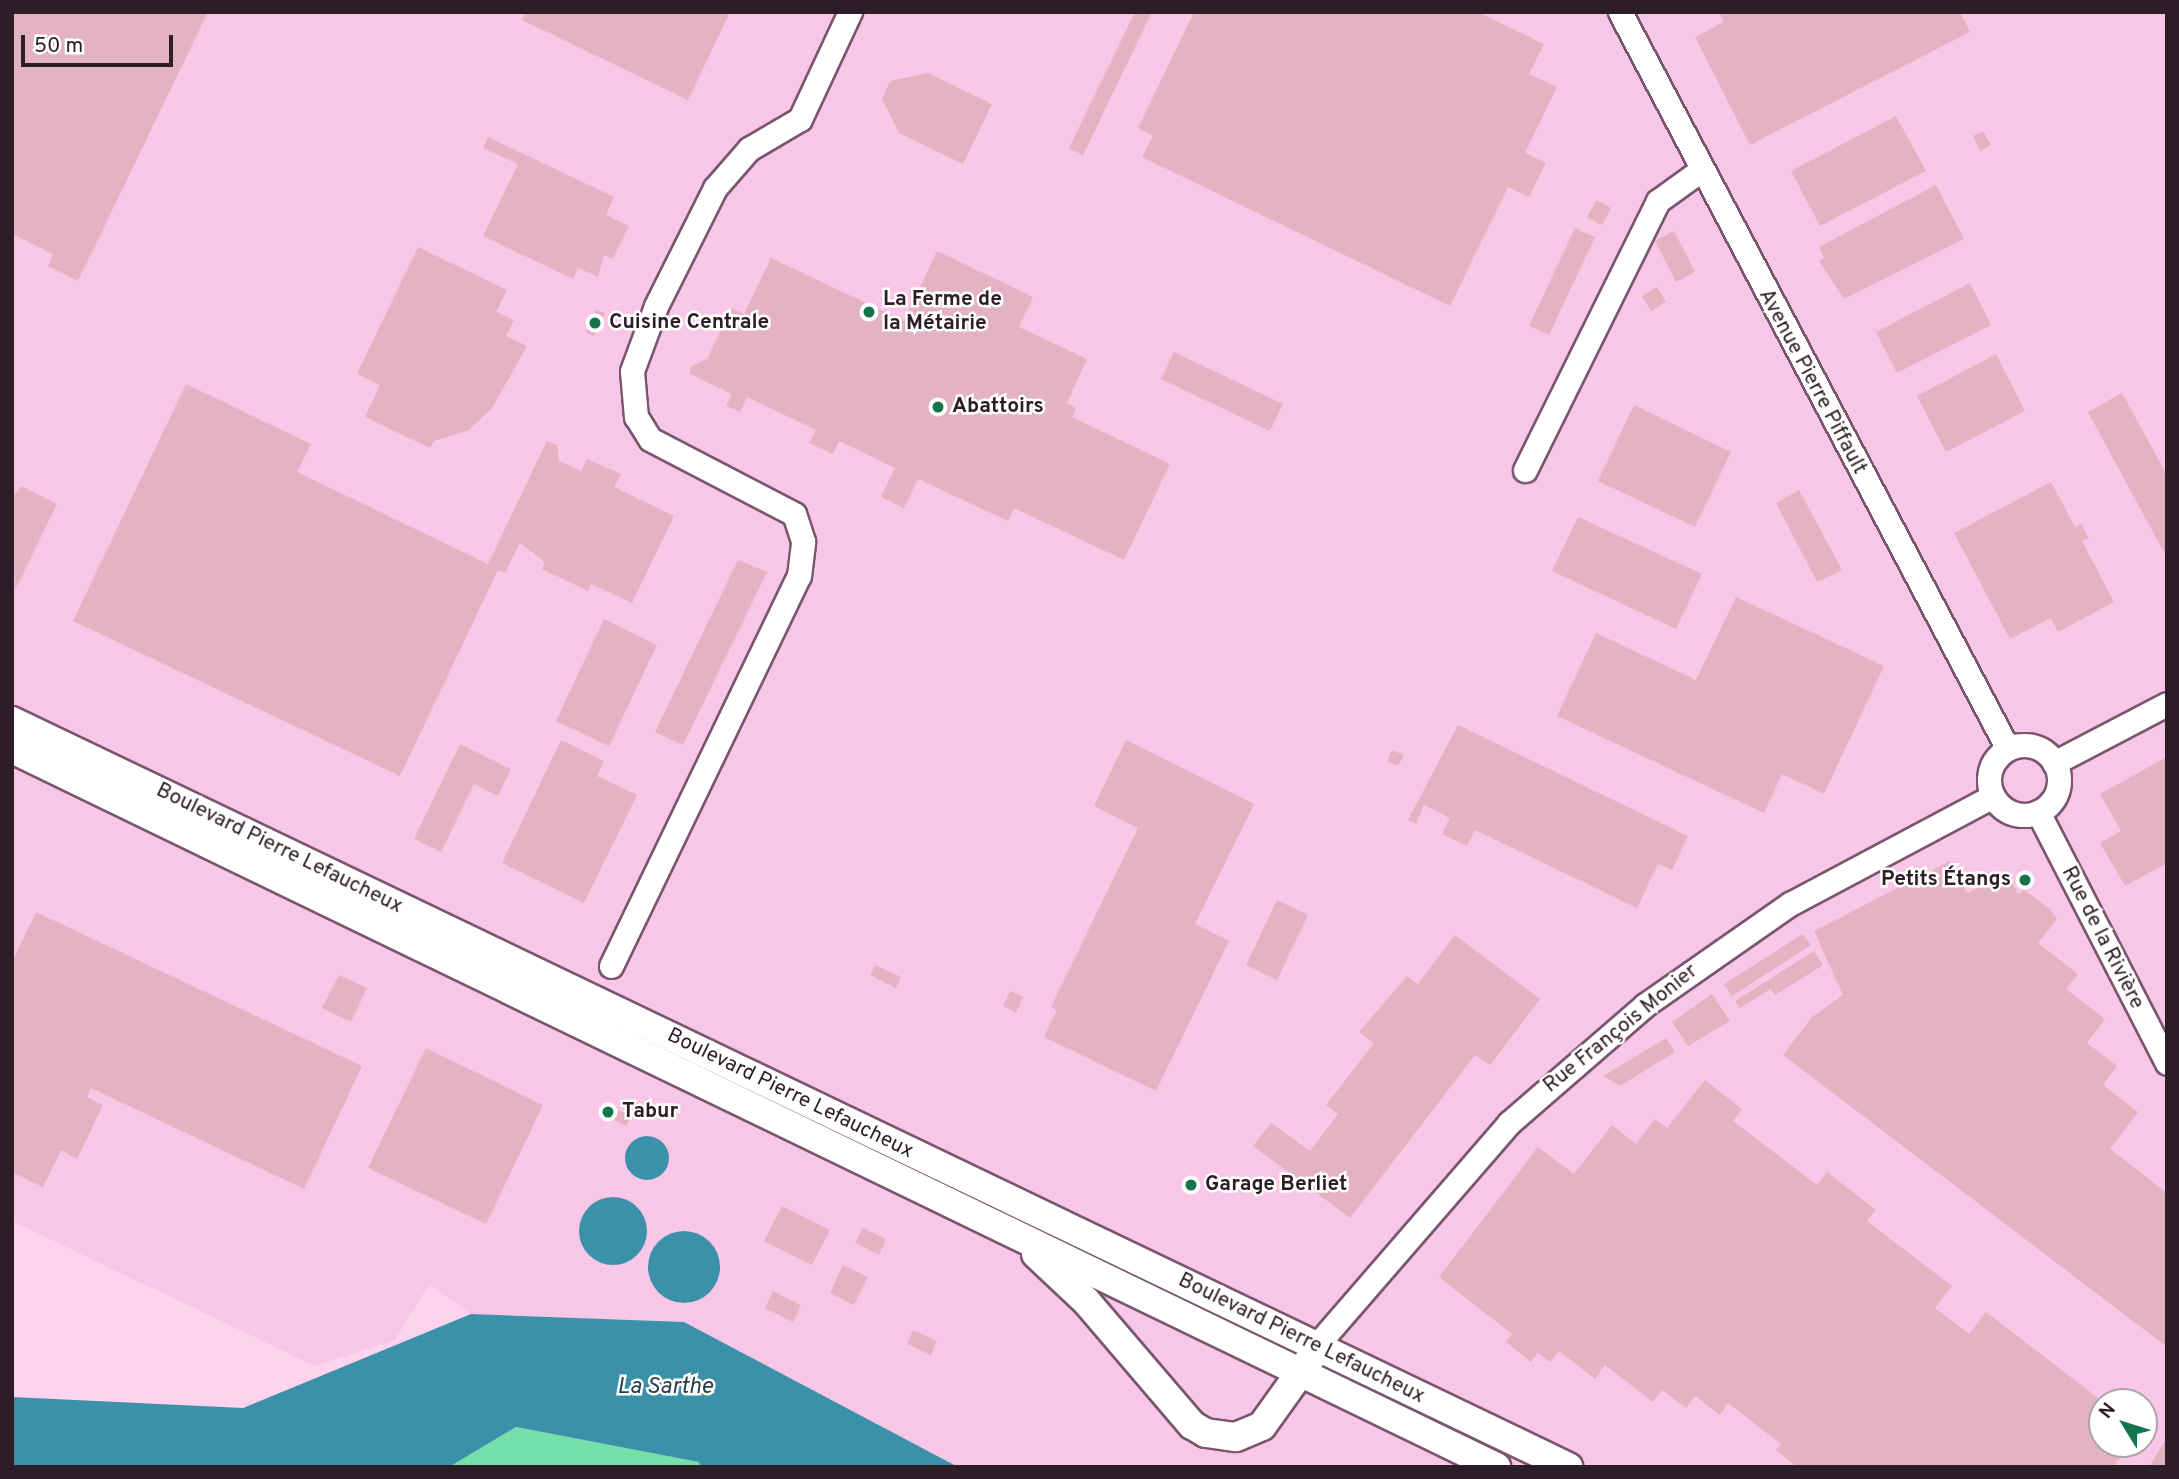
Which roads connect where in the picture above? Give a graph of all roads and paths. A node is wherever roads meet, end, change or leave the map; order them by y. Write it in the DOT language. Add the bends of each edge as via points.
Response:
graph roads {
  1 [pos="850,12"];
  2 [pos="1620,12"];
  3 [pos="1701,170"];
  4 [pos="1525,470"];
  5 [pos="2167,704"];
  6 [pos="12,721"];
  7 [pos="12,749"];
  8 [pos="2008,749"];
  9 [pos="2054,762"];
  10 [pos="1993,796"];
  11 [pos="2038,811"];
  12 [pos="611,966"];
  13 [pos="2167,1063"];
  14 [pos="999,1223"];
  15 [pos="1316,1346"];
  16 [pos="1303,1374"];
  17 [pos="1496,1467"];
  18 [pos="1568,1467"];
  1 -- 12 [label="street" via="800,120 749,149 715,188 656,306 632,371 636,417 650,439 794,514 803,541 799,576"];
  2 -- 3 [label="street, Avenue Pierre Piffault"];
  3 -- 4 [label="street" via="1658,201"];
  3 -- 8 [label="street, Avenue Pierre Piffault"];
  5 -- 9 [label="street"];
  6 -- 15 [label="main road, Boulevard Pierre Lefaucheux"];
  7 -- 14 [label="main road, Boulevard Pierre Lefaucheux"];
  8 -- 9 [label="street" via="2030,745"];
  8 -- 10 [label="street" via="1992,765"];
  9 -- 11 [label="street" via="2058,788"];
  10 -- 11 [label="street" via="2012,813"];
  10 -- 15 [label="street, Rue François Monier" via="1799,898 1645,1005 1509,1124"];
  11 -- 13 [label="street, Rue de la Rivière"];
  14 -- 16 [label="main road, Boulevard Pierre Lefaucheux"];
  14 -- 16 [label="main road" via="1063,1277 1192,1425 1206,1433 1236,1437 1262,1426"];
  15 -- 16 [label="main road"];
  15 -- 18 [label="main road, Boulevard Pierre Lefaucheux"];
  16 -- 17 [label="main road, Boulevard Pierre Lefaucheux"];
}
